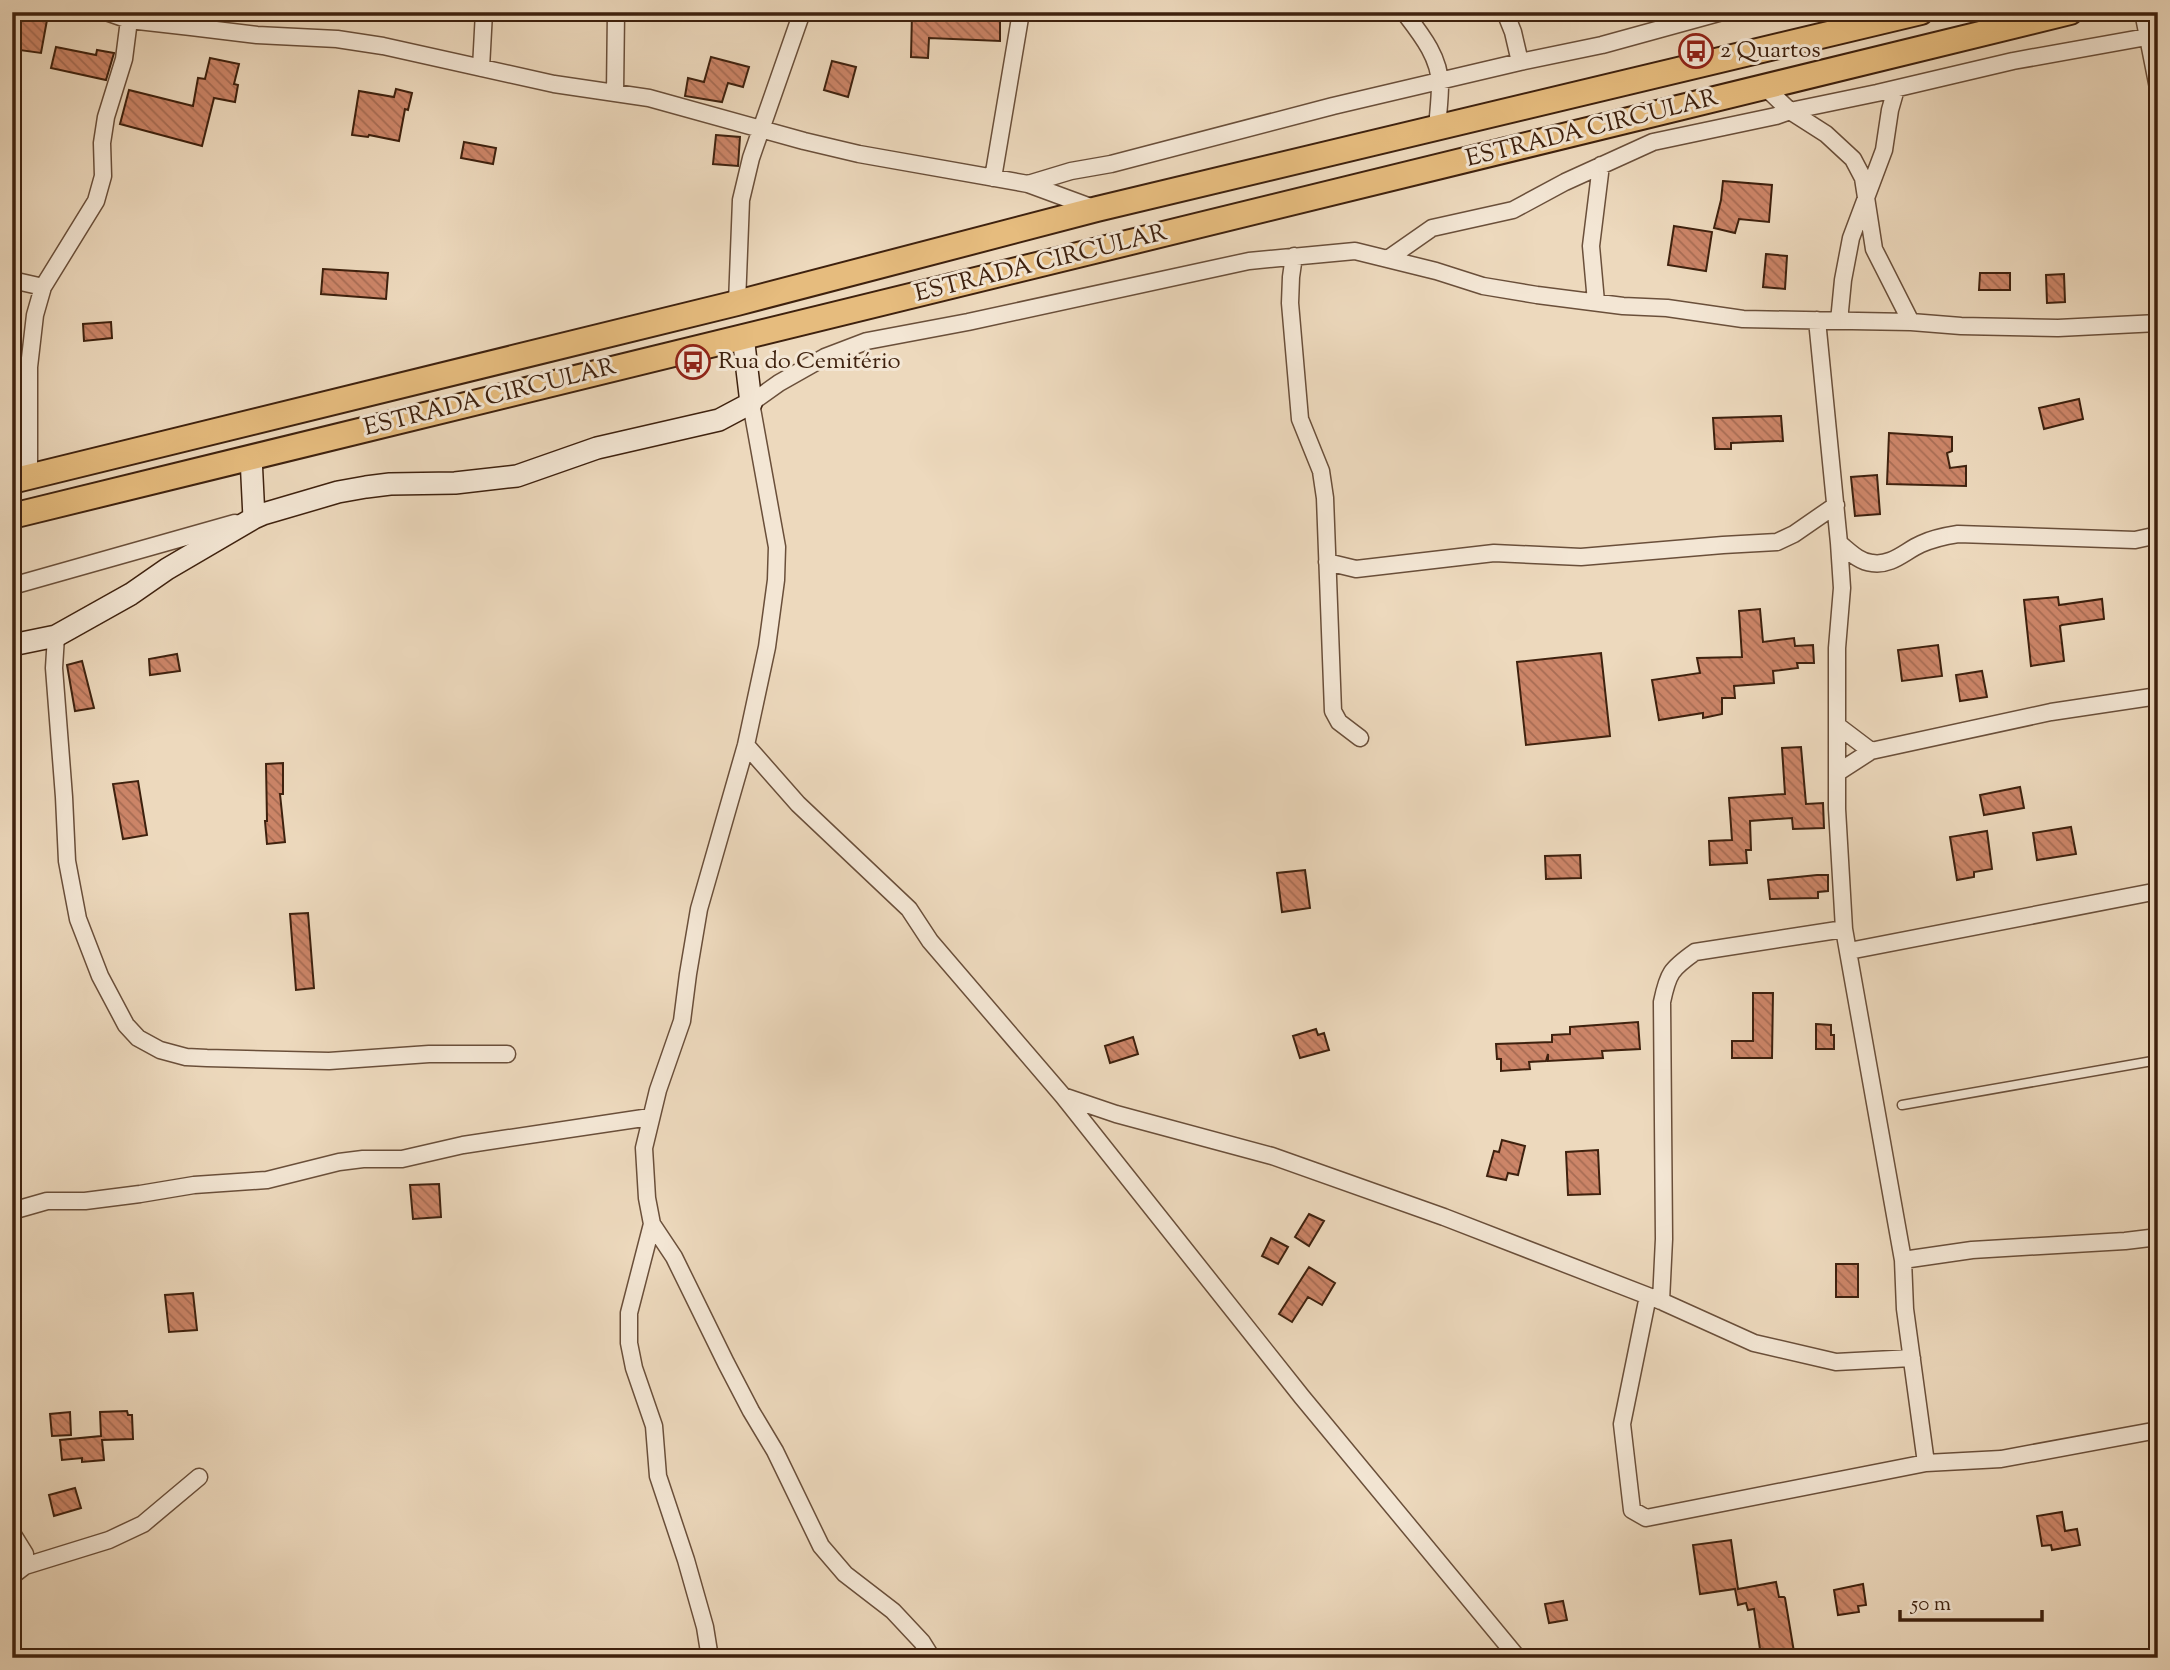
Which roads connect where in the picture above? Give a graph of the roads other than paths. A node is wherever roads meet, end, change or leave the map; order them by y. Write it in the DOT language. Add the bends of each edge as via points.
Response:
graph roads {
  1 [pos="106,12"];
  2 [pos="484,12"];
  3 [pos="616,12"];
  4 [pos="802,12"];
  5 [pos="1021,12"];
  6 [pos="1404,12"];
  7 [pos="1505,12"];
  8 [pos="1921,12"];
  9 [pos="2070,12"];
  10 [pos="2143,12"];
  11 [pos="1719,13"];
  12 [pos="128,20"];
  13 [pos="2153,36"];
  14 [pos="1520,62"];
  15 [pos="481,68"];
  16 [pos="1440,82"];
  17 [pos="1765,87"];
  18 [pos="2158,88"];
  19 [pos="1896,89"];
  20 [pos="615,93"];
  21 [pos="1790,111"];
  22 [pos="762,128"];
  23 [pos="1437,129"];
  24 [pos="1601,165"];
  25 [pos="992,178"];
  26 [pos="1028,184"];
  27 [pos="1865,197"];
  28 [pos="1097,209"];
  29 [pos="1294,256"];
  30 [pos="1389,258"];
  31 [pos="12,279"];
  32 [pos="43,287"];
  33 [pos="1595,302"];
  34 [pos="737,303"];
  35 [pos="1816,320"];
  36 [pos="1839,321"];
  37 [pos="1911,322"];
  38 [pos="2158,323"];
  39 [pos="743,337"];
  40 [pos="751,403"];
  41 [pos="29,419"];
  42 [pos="12,423"];
  43 [pos="251,457"];
  44 [pos="21,479"];
  45 [pos="1836,505"];
  46 [pos="12,516"];
  47 [pos="254,518"];
  48 [pos="2158,535"];
  49 [pos="1839,543"];
  50 [pos="1327,562"];
  51 [pos="12,586"];
  52 [pos="56,636"];
  53 [pos="12,645"];
  54 [pos="2158,696"];
  55 [pos="1838,726"];
  56 [pos="1360,738"];
  57 [pos="746,746"];
  58 [pos="1871,751"];
  59 [pos="1838,773"];
  60 [pos="2158,891"];
  61 [pos="1844,929"];
  62 [pos="1849,951"];
  63 [pos="508,1054"];
  64 [pos="2158,1060"];
  65 [pos="1063,1096"];
  66 [pos="1902,1105"];
  67 [pos="650,1117"];
  68 [pos="12,1211"];
  69 [pos="652,1224"];
  70 [pos="2158,1237"];
  71 [pos="1903,1260"];
  72 [pos="1655,1299"];
  73 [pos="1912,1358"];
  74 [pos="2158,1430"];
  75 [pos="1926,1463"];
  76 [pos="199,1477"];
  77 [pos="12,1533"];
  78 [pos="19,1572"];
  79 [pos="710,1658"];
  80 [pos="932,1658"];
  81 [pos="1518,1658"];
  1 -- 12 [label="street"];
  2 -- 15 [label="street"];
  3 -- 20 [label="street"];
  4 -- 22 [label="street"];
  5 -- 25 [label="street"];
  6 -- 16 [label="street" via="1433,55"];
  7 -- 14 [label="street"];
  8 -- 23 [label="main road, ESTRADA CIRCULAR"];
  9 -- 17 [label="main road, ESTRADA CIRCULAR"];
  10 -- 13 [label="street"];
  11 -- 14 [label="street"];
  12 -- 15 [label="street" via="337,39"];
  12 -- 32 [label="street" via="124,60 106,117 103,176 96,201"];
  13 -- 18 [label="street"];
  13 -- 19 [label="street" via="2013,61"];
  14 -- 16 [label="street"];
  15 -- 20 [label="street"];
  16 -- 23 [label="street"];
  16 -- 26 [label="street"];
  17 -- 21 [label="street"];
  17 -- 39 [label="main road, ESTRADA CIRCULAR"];
  19 -- 21 [label="street"];
  19 -- 27 [label="street" via="1884,150"];
  20 -- 22 [label="street"];
  21 -- 24 [label="street" via="1653,142"];
  21 -- 27 [label="street" via="1826,134 1853,159 1863,178"];
  22 -- 25 [label="street" via="859,154"];
  22 -- 34 [label="street" via="741,200"];
  23 -- 28 [label="main road, ESTRADA CIRCULAR"];
  24 -- 30 [label="street" via="1513,211 1432,228"];
  24 -- 33 [label="street" via="1591,246"];
  25 -- 26 [label="street"];
  26 -- 28 [label="street"];
  27 -- 36 [label="street" via="1846,259"];
  27 -- 37 [label="street" via="1874,249"];
  28 -- 34 [label="main road, ESTRADA CIRCULAR"];
  29 -- 30 [label="street" via="1355,251"];
  29 -- 40 [label="street" via="1249,261 867,341 825,358"];
  29 -- 50 [label="street" via="1290,303 1300,419 1321,471"];
  30 -- 33 [label="street" via="1483,286"];
  31 -- 32 [label="street"];
  32 -- 41 [label="street" via="29,367"];
  33 -- 35 [label="street" via="1743,319"];
  34 -- 44 [label="main road, ESTRADA CIRCULAR"];
  35 -- 36 [label="street"];
  35 -- 45 [label="street"];
  36 -- 37 [label="street"];
  37 -- 38 [label="street" via="2058,328"];
  39 -- 40 [label="street"];
  39 -- 43 [label="main road, ESTRADA CIRCULAR"];
  40 -- 47 [label="street" via="719,420 597,448 517,476 366,487"];
  40 -- 57 [label="street" via="777,547 767,647"];
  41 -- 42 [label="street"];
  41 -- 44 [label="street"];
  43 -- 46 [label="main road, ESTRADA CIRCULAR"];
  43 -- 47 [label="street"];
  45 -- 49 [label="street"];
  45 -- 50 [label="street" via="1777,542 1581,557 1494,553 1356,569"];
  47 -- 51 [label="street"];
  47 -- 52 [label="street"];
  48 -- 49 [label="street" via="2135,540 1958,534 1918,545 1892,561 1871,563"];
  49 -- 55 [label="street"];
  50 -- 56 [label="street" via="1333,711 1339,722"];
  52 -- 53 [label="street"];
  52 -- 63 [label="street" via="54,668 67,861 78,919 100,976 138,1038 160,1050 206,1058 329,1061"];
  54 -- 58 [label="street" via="2051,712"];
  55 -- 58 [label="street"];
  55 -- 59 [label="street"];
  57 -- 65 [label="street" via="798,804 909,909 930,941"];
  57 -- 67 [label="street" via="699,909 682,1021"];
  58 -- 59 [label="street"];
  59 -- 61 [label="street"];
  60 -- 62 [label="street"];
  61 -- 62 [label="street"];
  61 -- 72 [label="street" via="1695,952 1667,978 1662,1002 1664,1239"];
  62 -- 71 [label="street"];
  64 -- 66 [label="lane"];
  65 -- 72 [label="street" via="1272,1156"];
  65 -- 81 [label="street" via="1302,1397"];
  67 -- 68 [label="street" via="463,1145 402,1159 339,1162 267,1180 85,1201 47,1201"];
  67 -- 69 [label="street" via="644,1148"];
  69 -- 79 [label="street" via="629,1313 629,1343 654,1426 658,1476 705,1627"];
  69 -- 80 [label="street" via="674,1258 821,1546 845,1574 893,1611"];
  70 -- 71 [label="street" via="1972,1250"];
  71 -- 73 [label="street"];
  72 -- 73 [label="street" via="1754,1343 1836,1362"];
  72 -- 75 [label="street" via="1622,1424 1632,1510 1646,1518"];
  73 -- 75 [label="street"];
  74 -- 75 [label="street" via="2001,1459"];
  76 -- 78 [label="street" via="143,1524"];
  77 -- 78 [label="street" via="25,1554"];
}
